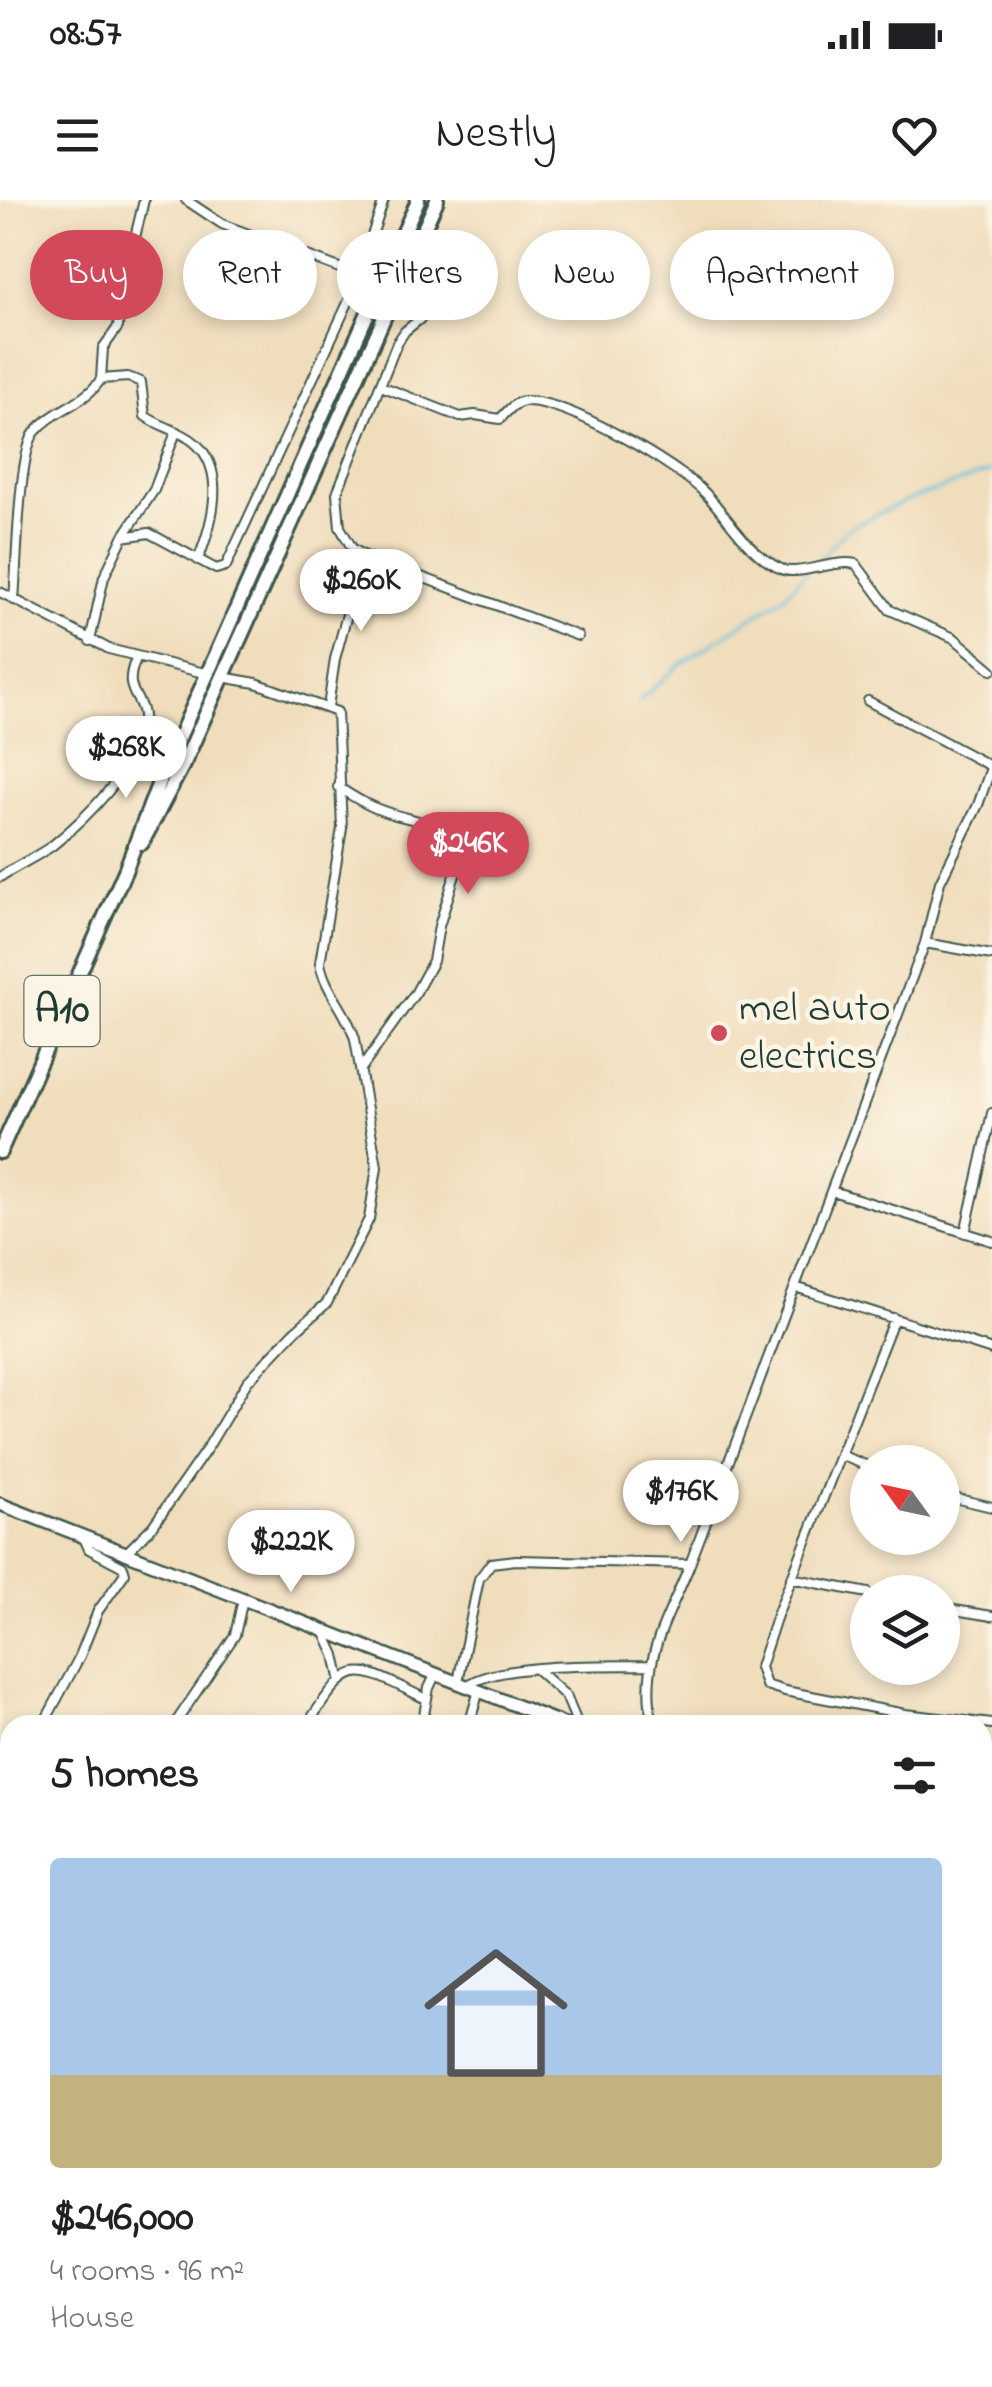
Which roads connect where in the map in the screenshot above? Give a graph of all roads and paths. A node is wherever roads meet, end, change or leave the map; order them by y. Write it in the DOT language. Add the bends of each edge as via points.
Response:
graph roads {
  1 [pos="144,200"];
  2 [pos="186,200"];
  3 [pos="384,200"];
  4 [pos="418,200"];
  5 [pos="437,200"];
  6 [pos="374,230"];
  7 [pos="337,267"];
  8 [pos="338,320"];
  9 [pos="419,320"];
  10 [pos="101,379"];
  11 [pos="381,386"];
  12 [pos="176,432"];
  13 [pos="123,537"];
  14 [pos="362,555"];
  15 [pos="198,560"];
  16 [pos="0,592"];
  17 [pos="14,600"];
  18 [pos="578,636"];
  19 [pos="90,641"];
  20 [pos="136,659"];
  21 [pos="992,670"];
  22 [pos="208,674"];
  23 [pos="223,677"];
  24 [pos="868,701"];
  25 [pos="328,707"];
  26 [pos="992,766"];
  27 [pos="338,787"];
  28 [pos="125,871"];
  29 [pos="0,877"];
  30 [pos="926,943"];
  31 [pos="992,955"];
  32 [pos="361,1068"];
  33 [pos="992,1113"];
  34 [pos="0,1152"];
  35 [pos="832,1191"];
  36 [pos="965,1233"];
  37 [pos="992,1241"];
  38 [pos="795,1287"];
  39 [pos="894,1318"];
  40 [pos="992,1350"];
  41 [pos="840,1455"];
  42 [pos="850,1459"];
  43 [pos="960,1499"];
  44 [pos="0,1504"];
  45 [pos="992,1506"];
  46 [pos="84,1538"];
  47 [pos="126,1554"];
  48 [pos="690,1564"];
  49 [pos="792,1578"];
  50 [pos="850,1590"];
  51 [pos="243,1598"];
  52 [pos="960,1611"];
  53 [pos="992,1616"];
  54 [pos="324,1630"];
  55 [pos="650,1665"];
  56 [pos="536,1668"];
  57 [pos="436,1673"];
  58 [pos="340,1678"];
  59 [pos="468,1686"];
  60 [pos="426,1700"];
  61 [pos="48,1715"];
  62 [pos="181,1715"];
  63 [pos="314,1715"];
  64 [pos="424,1715"];
  65 [pos="470,1715"];
  66 [pos="537,1715"];
  67 [pos="574,1715"];
  68 [pos="652,1715"];
  69 [pos="914,1715"];
  1 -- 10 [label="street" via="118,327 103,348"];
  2 -- 7 [label="street" via="222,224"];
  3 -- 6 [label="street"];
  4 -- 22 [label="main road, A10"];
  5 -- 23 [label="main road, A10"];
  8 -- 15 [label="street" via="228,564 218,570"];
  9 -- 11 [label="street" via="398,343"];
  10 -- 12 [label="street" via="136,378 145,416"];
  10 -- 17 [label="street" via="80,401 48,418 28,445"];
  11 -- 14 [label="street" via="337,493 340,527"];
  11 -- 21 [label="street" via="460,417 500,419 524,401 590,419 694,484 781,570 856,564 890,610 954,638"];
  12 -- 13 [label="street" via="154,490"];
  12 -- 15 [label="street" via="206,455 213,473 210,527"];
  13 -- 15 [label="street" via="149,533"];
  13 -- 19 [label="street" via="104,576"];
  14 -- 18 [label="street"];
  14 -- 25 [label="street"];
  16 -- 17 [label="street"];
  17 -- 19 [label="street"];
  19 -- 20 [label="street"];
  20 -- 22 [label="street"];
  20 -- 29 [label="street" via="129,678 144,721 129,762 103,801 48,848"];
  22 -- 23 [label="street"];
  22 -- 28 [label="main road, A10"];
  23 -- 25 [label="street"];
  23 -- 28 [label="main road, A10" via="166,801"];
  24 -- 26 [label="street"];
  25 -- 27 [label="street" via="338,717"];
  26 -- 30 [label="street" via="940,882"];
  27 -- 32 [label="street" via="342,828 320,963 350,1023"];
  27 -- 32 [label="street" via="376,809 421,820 450,838 460,859 433,961"];
  28 -- 34 [label="main road, A10"];
  30 -- 31 [label="street"];
  30 -- 35 [label="street"];
  32 -- 47 [label="street" via="377,1168 364,1229 328,1303 247,1382 154,1526"];
  33 -- 36 [label="street"];
  35 -- 36 [label="street"];
  35 -- 38 [label="street"];
  36 -- 37 [label="street"];
  38 -- 39 [label="street"];
  38 -- 48 [label="street"];
  39 -- 40 [label="street"];
  39 -- 41 [label="street"];
  41 -- 42 [label="street"];
  41 -- 49 [label="street"];
  43 -- 45 [label="street"];
  44 -- 46 [label="street"];
  46 -- 47 [label="street"];
  46 -- 61 [label="street" via="89,1549 125,1573 98,1611"];
  47 -- 51 [label="street"];
  48 -- 55 [label="street"];
  48 -- 59 [label="street" via="491,1563 478,1579"];
  49 -- 50 [label="street"];
  49 -- 69 [label="street" via="760,1667 766,1685"];
  51 -- 54 [label="street"];
  51 -- 62 [label="street" via="234,1636"];
  52 -- 53 [label="street"];
  54 -- 57 [label="street"];
  54 -- 58 [label="street"];
  55 -- 56 [label="street"];
  55 -- 68 [label="street"];
  56 -- 59 [label="street" via="481,1676"];
  56 -- 67 [label="street" via="566,1696"];
  57 -- 59 [label="street"];
  57 -- 60 [label="street"];
  58 -- 60 [label="street" via="370,1674"];
  58 -- 63 [label="street"];
  59 -- 65 [label="street"];
  59 -- 66 [label="street"];
  60 -- 64 [label="street"];
}
